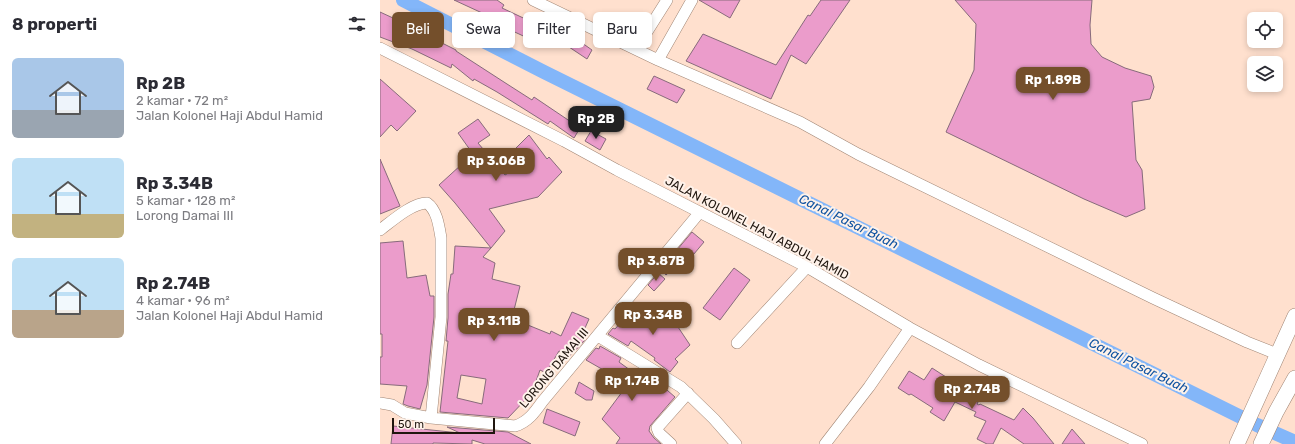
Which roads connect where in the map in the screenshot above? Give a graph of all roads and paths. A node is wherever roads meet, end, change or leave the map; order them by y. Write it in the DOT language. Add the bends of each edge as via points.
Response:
graph roads {
  1 [pos="533,0"];
  2 [pos="667,0"];
  3 [pos="692,0"];
  4 [pos="380,48"];
  5 [pos="636,49"];
  6 [pos="658,60"];
  7 [pos="700,212"];
  8 [pos="380,230"];
  9 [pos="807,267"];
  10 [pos="1295,316"];
  11 [pos="910,328"];
  12 [pos="598,336"];
  13 [pos="738,343"];
  14 [pos="1277,354"];
  15 [pos="1295,378"];
  16 [pos="688,393"];
  17 [pos="380,403"];
  18 [pos="431,418"];
  19 [pos="1239,441"];
  20 [pos="671,444"];
  21 [pos="736,444"];
  22 [pos="825,444"];
  23 [pos="1142,444"];
  24 [pos="1261,444"];
  1 -- 5 [label="street"];
  2 -- 5 [label="street"];
  3 -- 6 [label="street"];
  4 -- 7 [label="street, JALAN KOLONEL HAJI ABDUL HAMID"];
  5 -- 6 [label="street"];
  6 -- 14 [label="street" via="800,122 858,154 1146,295"];
  7 -- 9 [label="street, JALAN KOLONEL HAJI ABDUL HAMID"];
  7 -- 12 [label="street, LORONG DAMAI III"];
  8 -- 18 [label="street" via="422,203 427,203 432,208 440,228 441,317"];
  9 -- 11 [label="street, JALAN KOLONEL HAJI ABDUL HAMID"];
  9 -- 13 [label="street"];
  10 -- 14 [label="main road"];
  11 -- 22 [label="street"];
  11 -- 23 [label="street, JALAN KOLONEL HAJI ABDUL HAMID" via="979,365"];
  12 -- 16 [label="street" via="647,368 667,377"];
  12 -- 18 [label="street, LORONG DAMAI III" via="522,424 515,426"];
  14 -- 19 [label="main road"];
  15 -- 24 [label="main road"];
  16 -- 20 [label="street" via="657,428"];
  16 -- 21 [label="street"];
  17 -- 18 [label="street" via="392,404 405,413"];
}
